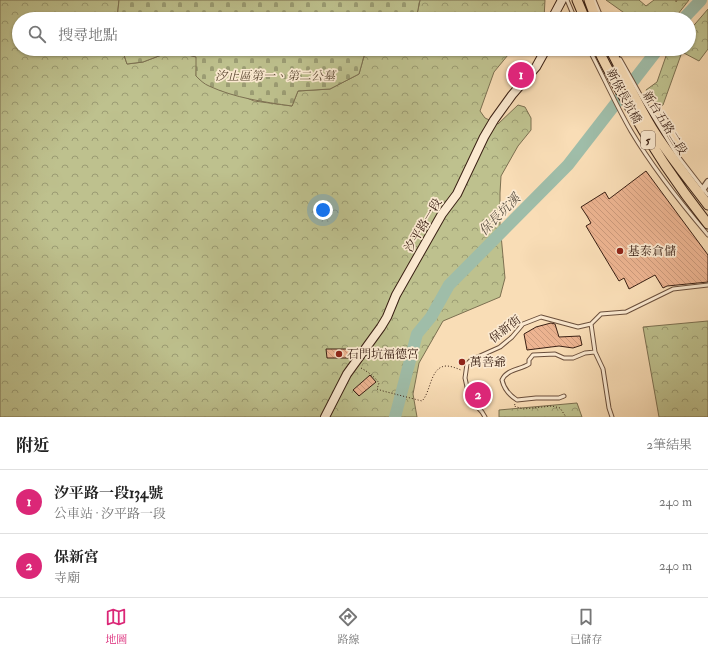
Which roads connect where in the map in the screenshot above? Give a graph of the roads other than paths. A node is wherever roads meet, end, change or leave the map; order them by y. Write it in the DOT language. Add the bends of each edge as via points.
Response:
graph roads {
  1 [pos="562,0"];
  2 [pos="567,0"];
  3 [pos="577,0"];
  4 [pos="589,0"];
  5 [pos="594,0"];
  6 [pos="556,12"];
  7 [pos="572,12"];
  8 [pos="582,12"];
  9 [pos="593,12"];
  10 [pos="599,12"];
  11 [pos="542,56"];
  12 [pos="593,56"];
  13 [pos="602,56"];
  14 [pos="614,56"];
  15 [pos="619,57"];
  16 [pos="708,182"];
  17 [pos="703,189"];
  18 [pos="708,195"];
  19 [pos="708,204"];
  20 [pos="708,224"];
  21 [pos="708,235"];
  22 [pos="708,285"];
  23 [pos="591,324"];
  24 [pos="595,352"];
  25 [pos="564,396"];
  26 [pos="325,417"];
  27 [pos="485,417"];
  28 [pos="612,417"];
  1 -- 6 [label="street"];
  2 -- 7 [label="lane"];
  3 -- 8 [label="main road"];
  4 -- 9 [label="main road"];
  5 -- 10 [label="lane"];
  11 -- 26 [label="street, 汐平路一段" via="494,120 457,194 442,214 396,295 381,327 347,374"];
  12 -- 21 [label="lane, 新保長坑橋" via="631,131 657,172"];
  13 -- 20 [label="main road, 新台五路二段 / 5" via="647,138"];
  14 -- 19 [label="main road, 新台五路二段 / 5" via="656,134"];
  15 -- 17 [label="lane, 新保長坑橋" via="677,155"];
  16 -- 17 [label="street"];
  17 -- 18 [label="lane, 新保長坑橋"];
  22 -- 23 [label="lane, 保新街" via="673,289 626,312 601,314"];
  23 -- 24 [label="lane"];
  23 -- 27 [label="lane, 保新街" via="578,327 541,317 523,324 512,338 500,347 471,360 467,364 464,378 473,402"];
  24 -- 25 [label="lane" via="573,358 564,358 556,354 533,355 529,364 510,371 502,380 504,387 517,400"];
  24 -- 28 [label="lane" via="603,369"];
}
